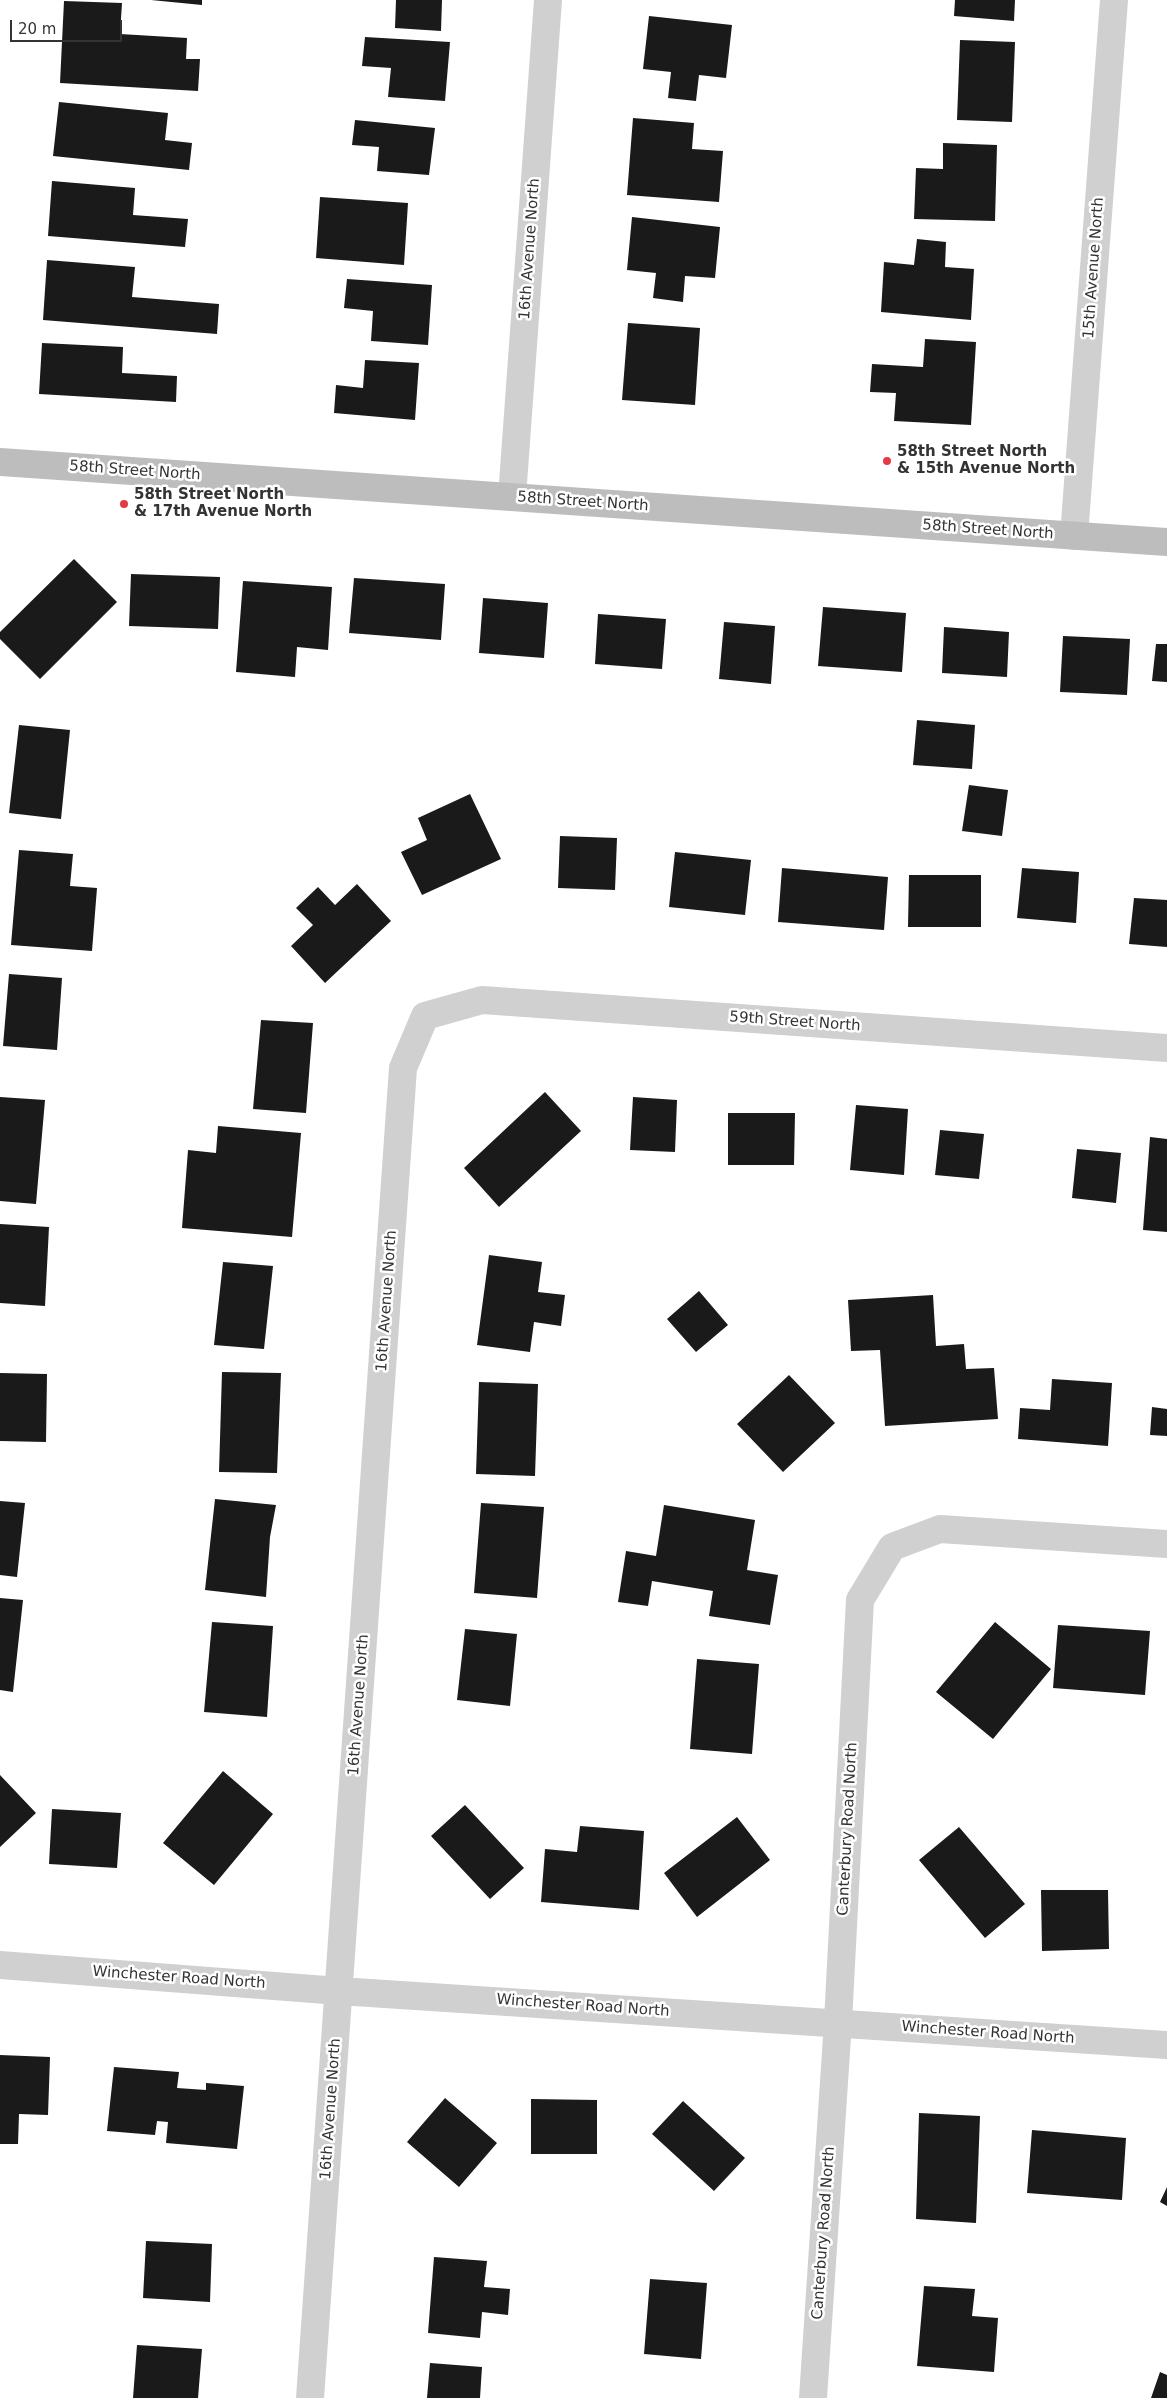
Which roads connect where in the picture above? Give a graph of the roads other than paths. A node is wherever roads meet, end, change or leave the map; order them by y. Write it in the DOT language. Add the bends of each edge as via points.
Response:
graph roads {
  1 [pos="548,0"];
  2 [pos="1114,0"];
  3 [pos="0,462"];
  4 [pos="512,497"];
  5 [pos="1074,536"];
  6 [pos="1167,542"];
  7 [pos="425,1016"];
  8 [pos="1167,1048"];
  9 [pos="1167,1544"];
  10 [pos="0,1965"];
  11 [pos="339,1991"];
  12 [pos="838,2022"];
  13 [pos="1167,2045"];
  14 [pos="310,2398"];
  15 [pos="813,2398"];
  1 -- 4 [label="street, 16th Avenue North"];
  2 -- 5 [label="street, 15th Avenue North"];
  3 -- 4 [label="street, 58th Street North"];
  4 -- 5 [label="street, 58th Street North"];
  5 -- 6 [label="street, 58th Street North"];
  7 -- 8 [label="street, 59th Street North" via="482,1000"];
  7 -- 11 [label="street, 16th Avenue North" via="403,1068"];
  9 -- 12 [label="street, Canterbury Road North" via="940,1529 892,1547 860,1600"];
  10 -- 11 [label="street, Winchester Road North"];
  11 -- 12 [label="street, Winchester Road North"];
  11 -- 14 [label="street, 16th Avenue North"];
  12 -- 13 [label="street, Winchester Road North"];
  12 -- 15 [label="street, Canterbury Road North"];
}
